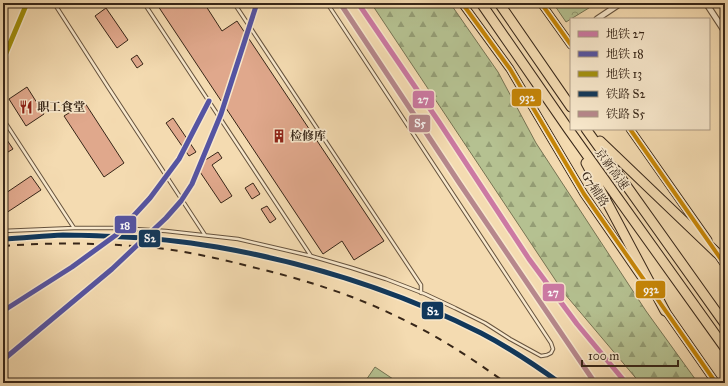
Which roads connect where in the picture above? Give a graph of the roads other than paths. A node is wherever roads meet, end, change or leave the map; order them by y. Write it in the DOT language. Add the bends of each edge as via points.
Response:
graph roads {
  1 [pos="54,3"];
  2 [pos="144,3"];
  3 [pos="234,3"];
  4 [pos="327,3"];
  5 [pos="462,3"];
  6 [pos="481,3"];
  7 [pos="499,3"];
  8 [pos="541,3"];
  9 [pos="621,3"];
  10 [pos="706,3"];
  11 [pos="598,18"];
  12 [pos="725,32"];
  13 [pos="569,37"];
  14 [pos="570,106"];
  15 [pos="3,119"];
  16 [pos="569,130"];
  17 [pos="588,130"];
  18 [pos="588,130"];
  19 [pos="631,130"];
  20 [pos="74,228"];
  21 [pos="3,231"];
  22 [pos="205,235"];
  23 [pos="717,253"];
  24 [pos="311,256"];
  25 [pos="725,265"];
  26 [pos="421,293"];
  27 [pos="665,311"];
  28 [pos="725,324"];
  29 [pos="725,348"];
  30 [pos="716,383"];
  1 -- 22 [label="lane"];
  2 -- 24 [label="lane"];
  3 -- 26 [label="lane" via="422,285"];
  4 -- 26 [label="lane" via="551,343 551,353 541,356 479,320"];
  5 -- 27 [label="street, G7辅路" via="510,69 584,194"];
  6 -- 16 [label="highway, 京新高速"];
  7 -- 14 [label="highway"];
  8 -- 13 [label="street"];
  9 -- 11 [label="street"];
  10 -- 12 [label="street"];
  15 -- 20 [label="lane"];
  16 -- 27 [label="highway"];
  16 -- 29 [label="highway, 京新高速"];
  17 -- 23 [label="highway"];
  18 -- 28 [label="highway, 京新高速"];
  19 -- 23 [label="street"];
  20 -- 21 [label="lane"];
  20 -- 22 [label="lane" via="118,228"];
  22 -- 24 [label="lane" via="238,239"];
  23 -- 25 [label="street"];
  24 -- 26 [label="lane" via="386,279"];
  27 -- 30 [label="street, G7辅路"];
}
